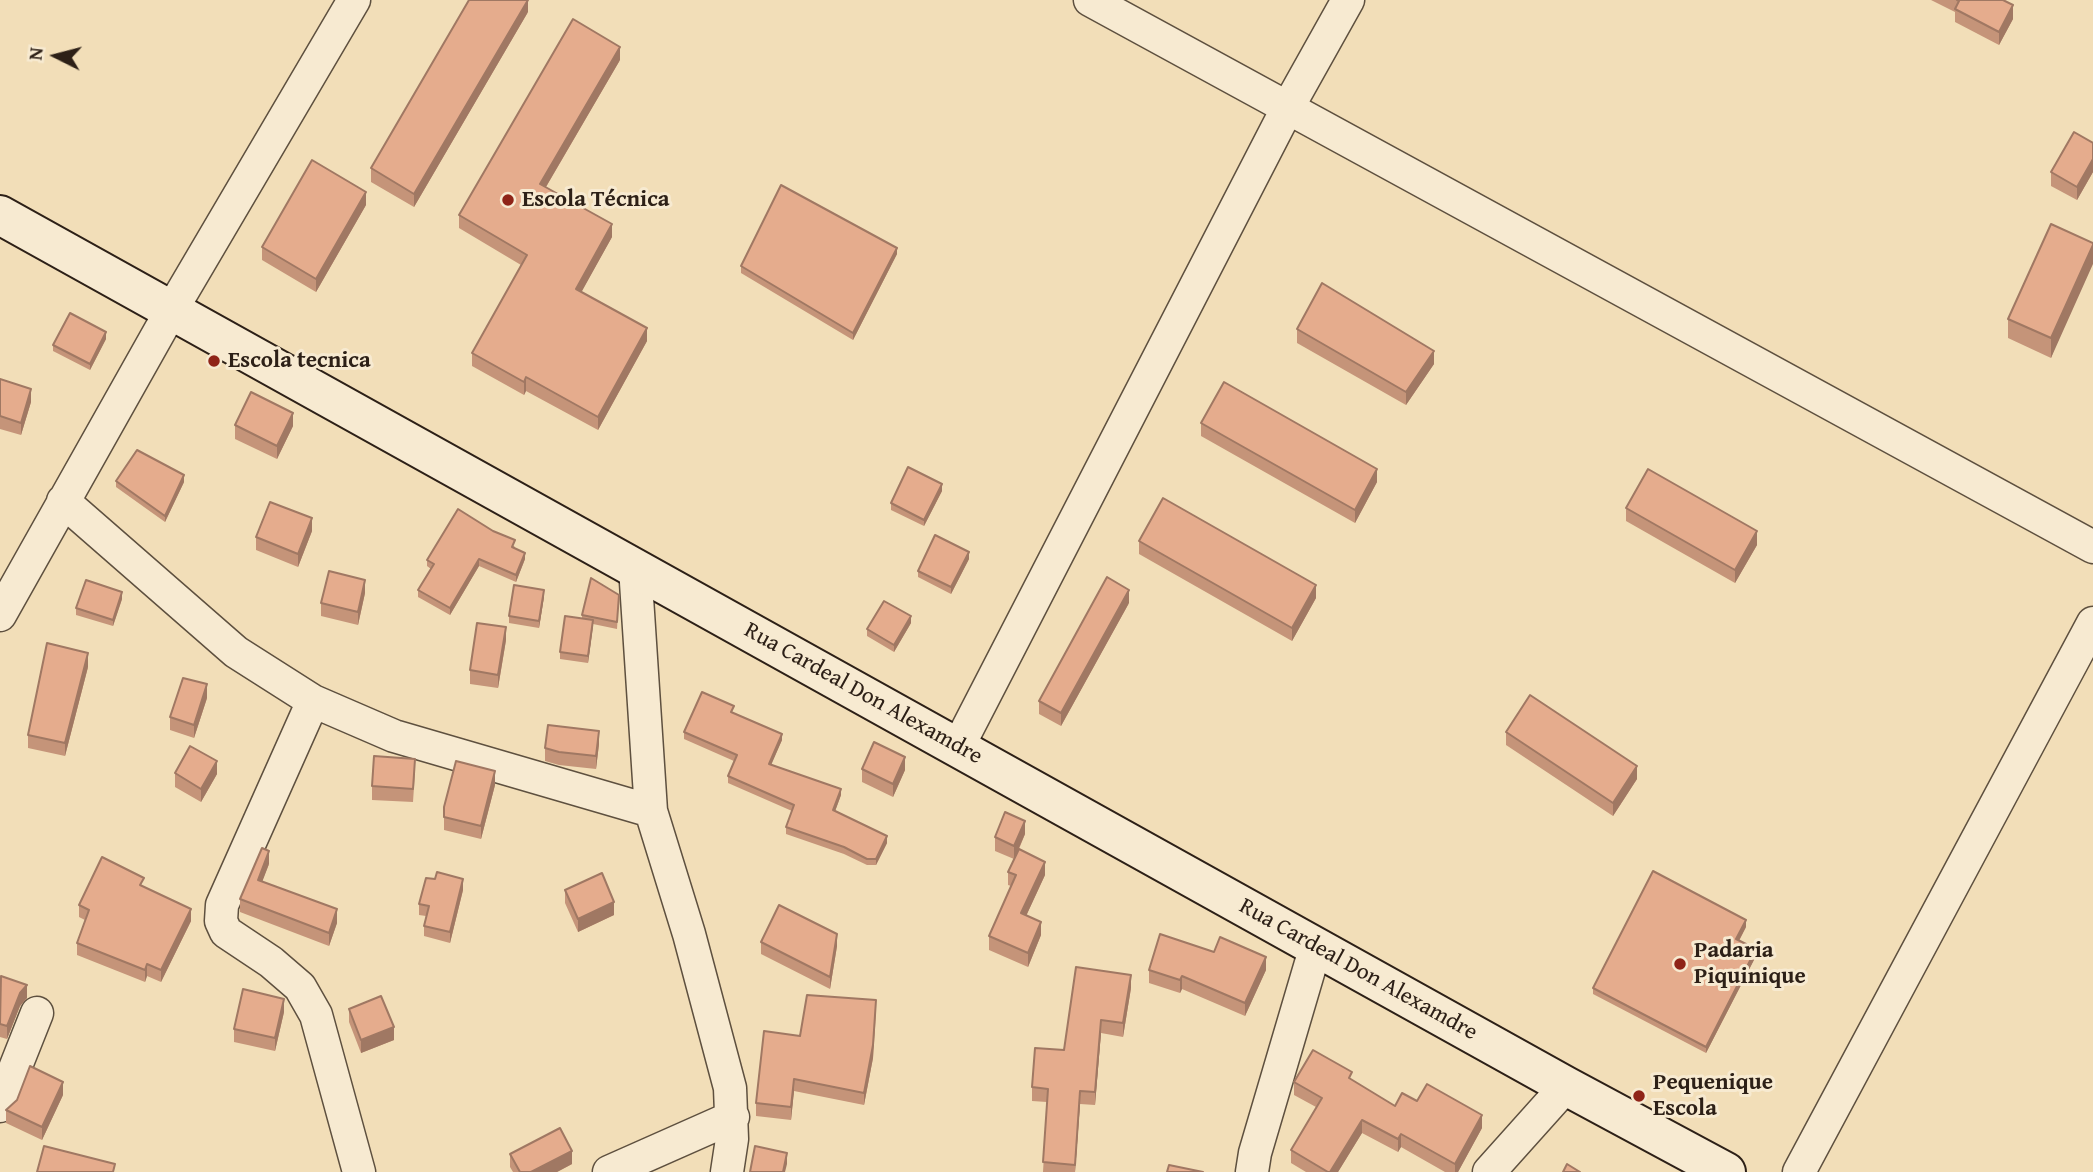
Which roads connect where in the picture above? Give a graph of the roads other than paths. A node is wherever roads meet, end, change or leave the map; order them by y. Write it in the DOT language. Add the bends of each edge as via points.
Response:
graph roads {
  1 [pos="354,0"];
  2 [pos="1090,0"];
  3 [pos="1348,0"];
  4 [pos="1287,109"];
  5 [pos="0,215"];
  6 [pos="171,311"];
  7 [pos="63,500"];
  8 [pos="2093,547"];
  9 [pos="635,567"];
  10 [pos="0,615"];
  11 [pos="2093,623"];
  12 [pos="313,701"];
  13 [pos="958,747"];
  14 [pos="651,811"];
  15 [pos="1316,946"];
  16 [pos="37,1013"];
  17 [pos="1566,1086"];
  18 [pos="0,1106"];
  19 [pos="733,1116"];
  20 [pos="359,1172"];
  21 [pos="609,1172"];
  22 [pos="727,1172"];
  23 [pos="1252,1172"];
  24 [pos="1489,1172"];
  25 [pos="1726,1172"];
  26 [pos="1799,1172"];
  1 -- 6 [label="street"];
  2 -- 4 [label="street"];
  3 -- 4 [label="street"];
  4 -- 8 [label="street"];
  4 -- 13 [label="street"];
  5 -- 6 [label="main road, Rua Cardeal Don Alexamdre"];
  6 -- 7 [label="street"];
  6 -- 9 [label="main road, Rua Cardeal Don Alexamdre"];
  7 -- 10 [label="street"];
  7 -- 12 [label="street" via="236,652"];
  9 -- 13 [label="main road, Rua Cardeal Don Alexamdre"];
  9 -- 14 [label="street"];
  11 -- 26 [label="street"];
  12 -- 14 [label="street" via="394,736"];
  12 -- 20 [label="street" via="222,905 221,921 226,932 300,987 316,1015"];
  13 -- 15 [label="main road, Rua Cardeal Don Alexamdre"];
  14 -- 19 [label="street" via="711,1015"];
  15 -- 17 [label="main road, Rua Cardeal Don Alexamdre"];
  15 -- 23 [label="street"];
  16 -- 18 [label="street"];
  17 -- 24 [label="street"];
  17 -- 25 [label="main road, Rua Cardeal Don Alexamdre"];
  19 -- 21 [label="street"];
  19 -- 22 [label="street"];
}
